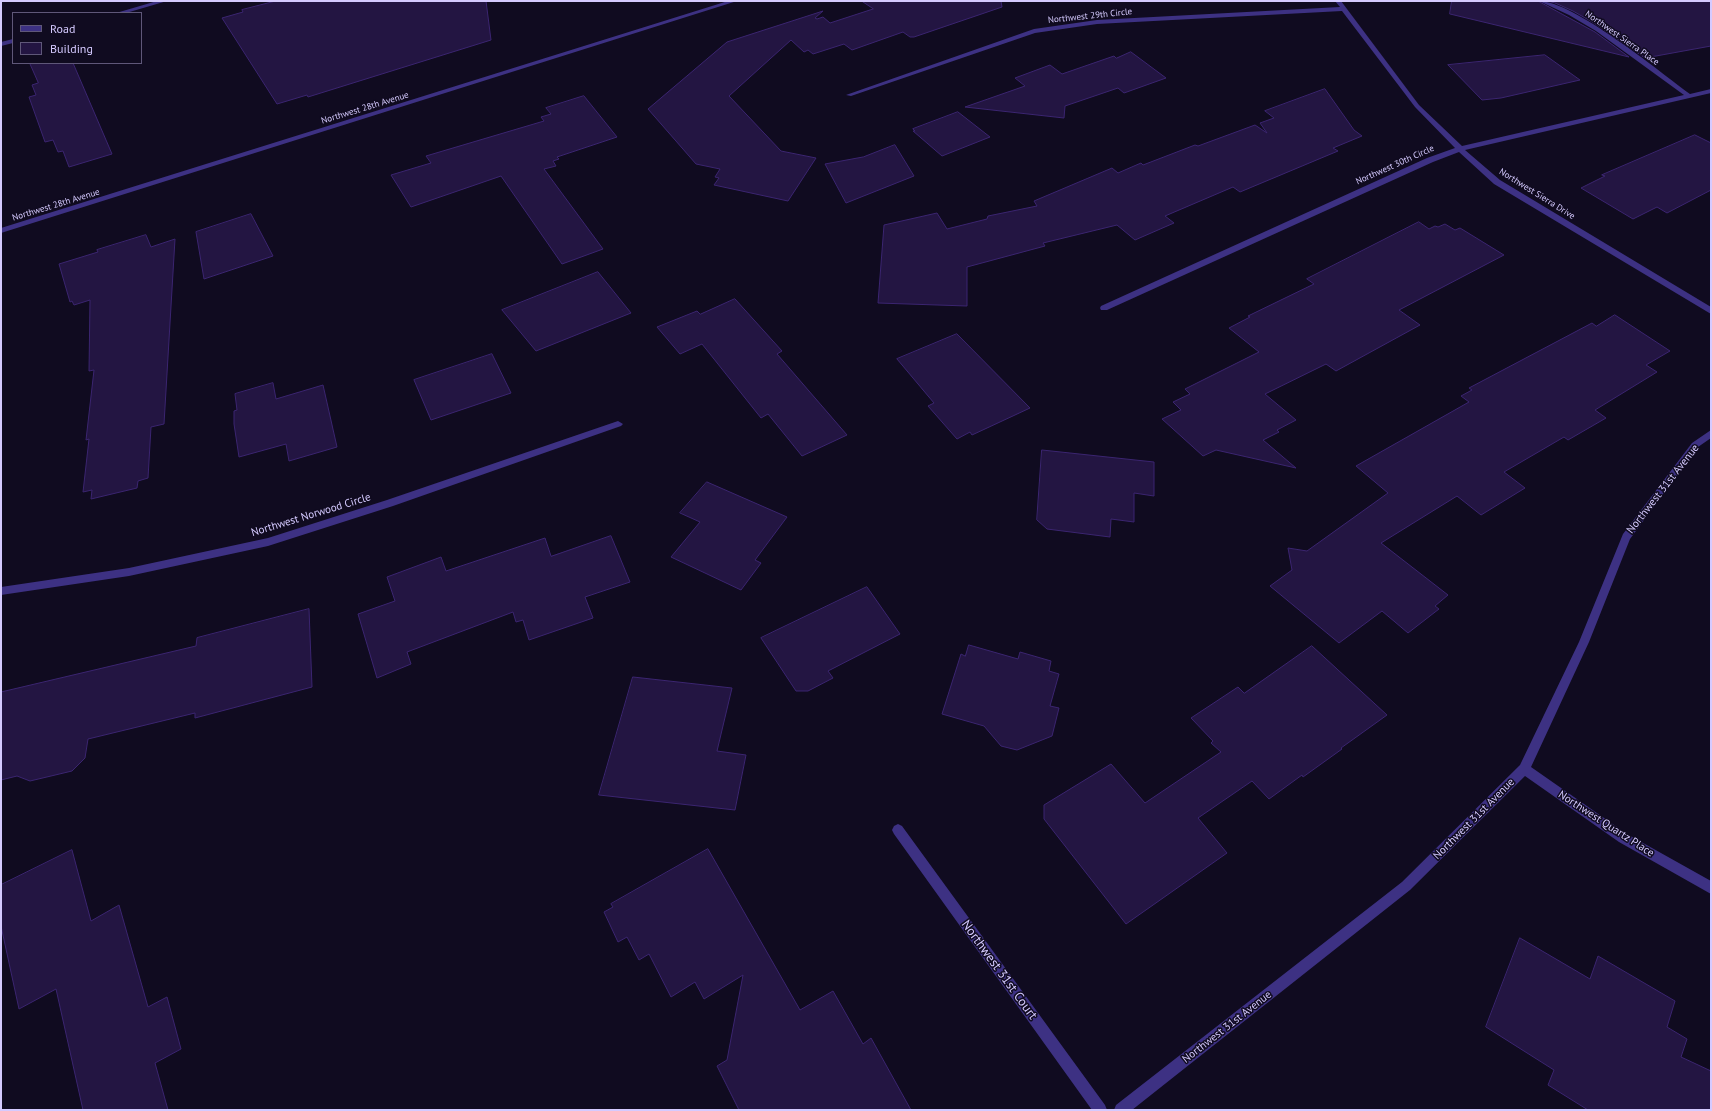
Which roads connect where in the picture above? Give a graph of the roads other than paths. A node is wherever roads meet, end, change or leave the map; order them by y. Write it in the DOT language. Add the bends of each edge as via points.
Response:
graph roads {
  1 [pos="164,1"];
  2 [pos="732,1"];
  3 [pos="1338,1"];
  4 [pos="1542,1"];
  5 [pos="1343,9"];
  6 [pos="123,12"];
  7 [pos="12,41"];
  8 [pos="1,44"];
  9 [pos="1711,91"];
  10 [pos="849,95"];
  11 [pos="1688,96"];
  12 [pos="1460,149"];
  13 [pos="1,231"];
  14 [pos="1104,308"];
  15 [pos="1711,311"];
  16 [pos="618,424"];
  17 [pos="1711,433"];
  18 [pos="1,591"];
  19 [pos="1524,769"];
  20 [pos="898,830"];
  21 [pos="1711,888"];
  22 [pos="1100,1110"];
  23 [pos="1120,1110"];
  1 -- 6 [label="street"];
  2 -- 13 [label="street, Northwest 28th Avenue"];
  3 -- 5 [label="street, Northwest Sierra Drive"];
  4 -- 11 [label="street, Northwest Sierra Place" via="1598,30"];
  5 -- 10 [label="street, Northwest 29th Circle" via="1097,22 1034,30"];
  5 -- 12 [label="street, Northwest Sierra Drive" via="1416,106"];
  7 -- 8 [label="street"];
  9 -- 11 [label="street, Northwest 30th Circle"];
  11 -- 12 [label="street, Northwest 30th Circle"];
  12 -- 14 [label="street, Northwest 30th Circle" via="1430,160"];
  12 -- 15 [label="street, Northwest Sierra Drive" via="1497,182"];
  16 -- 18 [label="street, Northwest Norwood Circle" via="390,503 268,542 130,572"];
  17 -- 19 [label="street, Northwest 31st Avenue" via="1695,445 1626,537 1584,642"];
  19 -- 21 [label="street, Northwest Quartz Place" via="1623,838"];
  19 -- 23 [label="street, Northwest 31st Avenue" via="1406,886"];
  20 -- 22 [label="street, Northwest 31st Court"];
}
